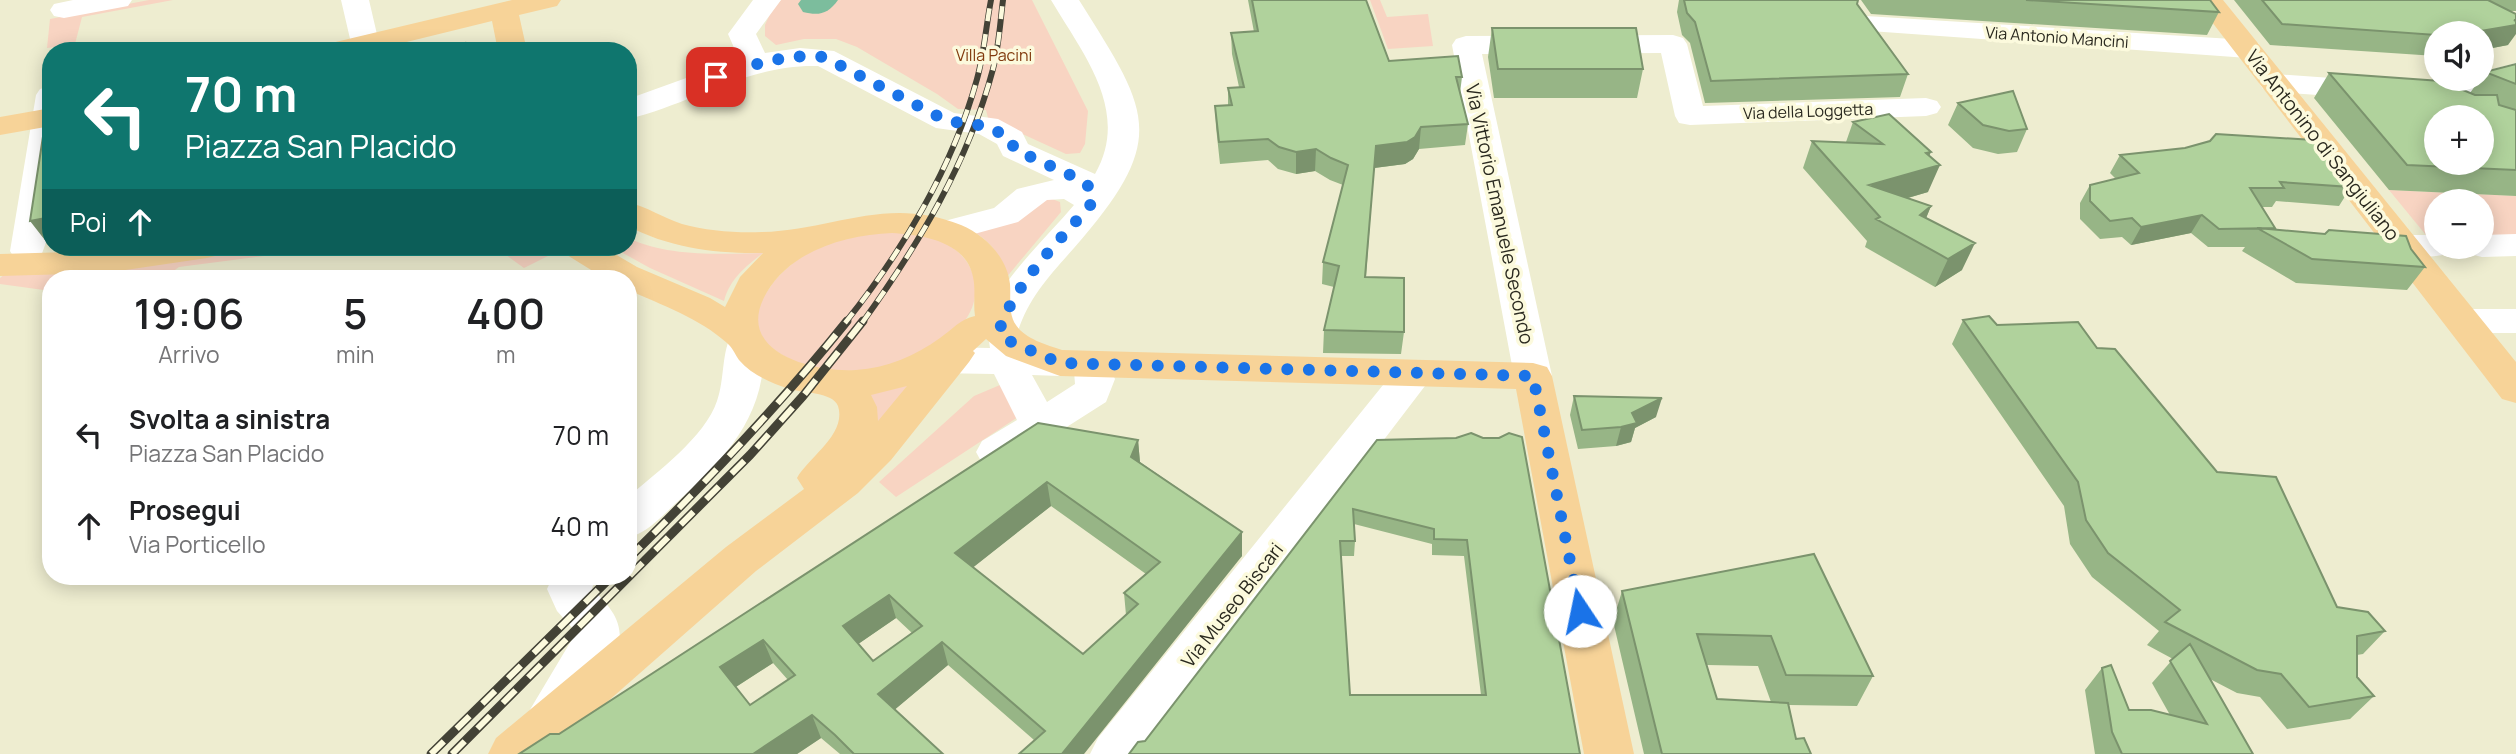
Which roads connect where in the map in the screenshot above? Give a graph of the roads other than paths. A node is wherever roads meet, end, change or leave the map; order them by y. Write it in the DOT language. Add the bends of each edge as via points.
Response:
graph roads {
  1 [pos="118,0"];
  2 [pos="355,0"];
  3 [pos="547,0"];
  4 [pos="767,0"];
  5 [pos="1065,0"];
  6 [pos="1942,0"];
  7 [pos="2209,0"];
  8 [pos="64,10"];
  9 [pos="505,10"];
  10 [pos="1969,31"];
  11 [pos="365,42"];
  12 [pos="369,42"];
  13 [pos="511,42"];
  14 [pos="2250,52"];
  15 [pos="756,63"];
  16 [pos="2494,72"];
  17 [pos="2514,73"];
  18 [pos="2274,83"];
  19 [pos="676,92"];
  20 [pos="2441,94"];
  21 [pos="637,99"];
  22 [pos="637,107"];
  23 [pos="1926,107"];
  24 [pos="42,112"];
  25 [pos="1690,116"];
  26 [pos="0,126"];
  27 [pos="42,136"];
  28 [pos="1092,203"];
  29 [pos="637,218"];
  30 [pos="945,231"];
  31 [pos="820,236"];
  32 [pos="2420,246"];
  33 [pos="2494,246"];
  34 [pos="2516,246"];
  35 [pos="42,252"];
  36 [pos="9,256"];
  37 [pos="141,256"];
  38 [pos="593,256"];
  39 [pos="616,270"];
  40 [pos="637,280"];
  41 [pos="2463,321"];
  42 [pos="2516,321"];
  43 [pos="986,329"];
  44 [pos="745,339"];
  45 [pos="1075,363"];
  46 [pos="1413,373"];
  47 [pos="1533,376"];
  48 [pos="838,383"];
  49 [pos="2516,389"];
  50 [pos="1039,424"];
  51 [pos="960,475"];
  52 [pos="637,513"];
  53 [pos="741,559"];
  54 [pos="571,585"];
  55 [pos="722,629"];
  56 [pos="529,745"];
  57 [pos="1115,754"];
  58 [pos="1609,754"];
  1 -- 8 [label="street"];
  2 -- 11 [label="street"];
  3 -- 9 [label="main road"];
  4 -- 15 [label="street" via="742,34"];
  5 -- 28 [label="street" via="1114,84 1124,112 1119,160"];
  6 -- 10 [label="street"];
  7 -- 14 [label="main road, Via Antonino di Sangiuliano"];
  9 -- 12 [label="main road"];
  9 -- 13 [label="main road"];
  10 -- 14 [label="street, Via Antonio Mancini"];
  10 -- 23 [label="street, Via Antonio Mancini" via="1866,24"];
  14 -- 18 [label="main road, Via Antonino di Sangiuliano"];
  14 -- 20 [label="street, Via Antonio Mancini" via="2390,65"];
  15 -- 19 [label="street"];
  15 -- 28 [label="street" via="805,55 824,57 947,121 987,126 1011,139 1014,149 1083,181 1092,190"];
  16 -- 17 [label="street"];
  17 -- 20 [label="street"];
  18 -- 20 [label="street"];
  18 -- 32 [label="main road, Via Antonino di Sangiuliano"];
  19 -- 21 [label="street"];
  19 -- 22 [label="street"];
  23 -- 25 [label="street, Via della Loggetta"];
  24 -- 26 [label="main road"];
  25 -- 47 [label="street, Via Vittorio Emanuele Secondo" via="1673,44 1466,45"];
  27 -- 36 [label="street"];
  28 -- 30 [label="street" via="1070,188 1041,191 1006,215"];
  28 -- 43 [label="street"];
  29 -- 31 [label="main road" via="674,232 720,241"];
  30 -- 31 [label="main road" via="885,222"];
  30 -- 43 [label="main road" via="964,240 984,259 990,275"];
  31 -- 44 [label="main road" via="786,253 753,284 742,310"];
  32 -- 41 [label="main road, Via Antonino di Sangiuliano"];
  33 -- 34 [label="street"];
  35 -- 36 [label="main road"];
  36 -- 37 [label="main road" via="105,261"];
  38 -- 39 [label="main road"];
  40 -- 44 [label="main road" via="698,306"];
  41 -- 42 [label="street"];
  41 -- 49 [label="main road, Via Antonino di Sangiuliano"];
  43 -- 45 [label="street"];
  43 -- 48 [label="main road" via="881,379"];
  43 -- 50 [label="street"];
  43 -- 53 [label="main road" via="843,482"];
  44 -- 48 [label="main road" via="765,363 790,376"];
  44 -- 52 [label="street" via="742,384 732,414 717,437"];
  45 -- 46 [label="main road"];
  45 -- 50 [label="street" via="1097,379 1092,392"];
  46 -- 47 [label="main road"];
  46 -- 57 [label="street, Via Museo Biscari"];
  47 -- 58 [label="main road, Via Vittorio Emanuele Secondo"];
  48 -- 53 [label="main road" via="859,404 855,430 820,475"];
  50 -- 51 [label="street"];
  53 -- 56 [label="main road"];
  54 -- 56 [label="street" via="573,598 597,624 597,639"];
  55 -- 56 [label="street"];
}
